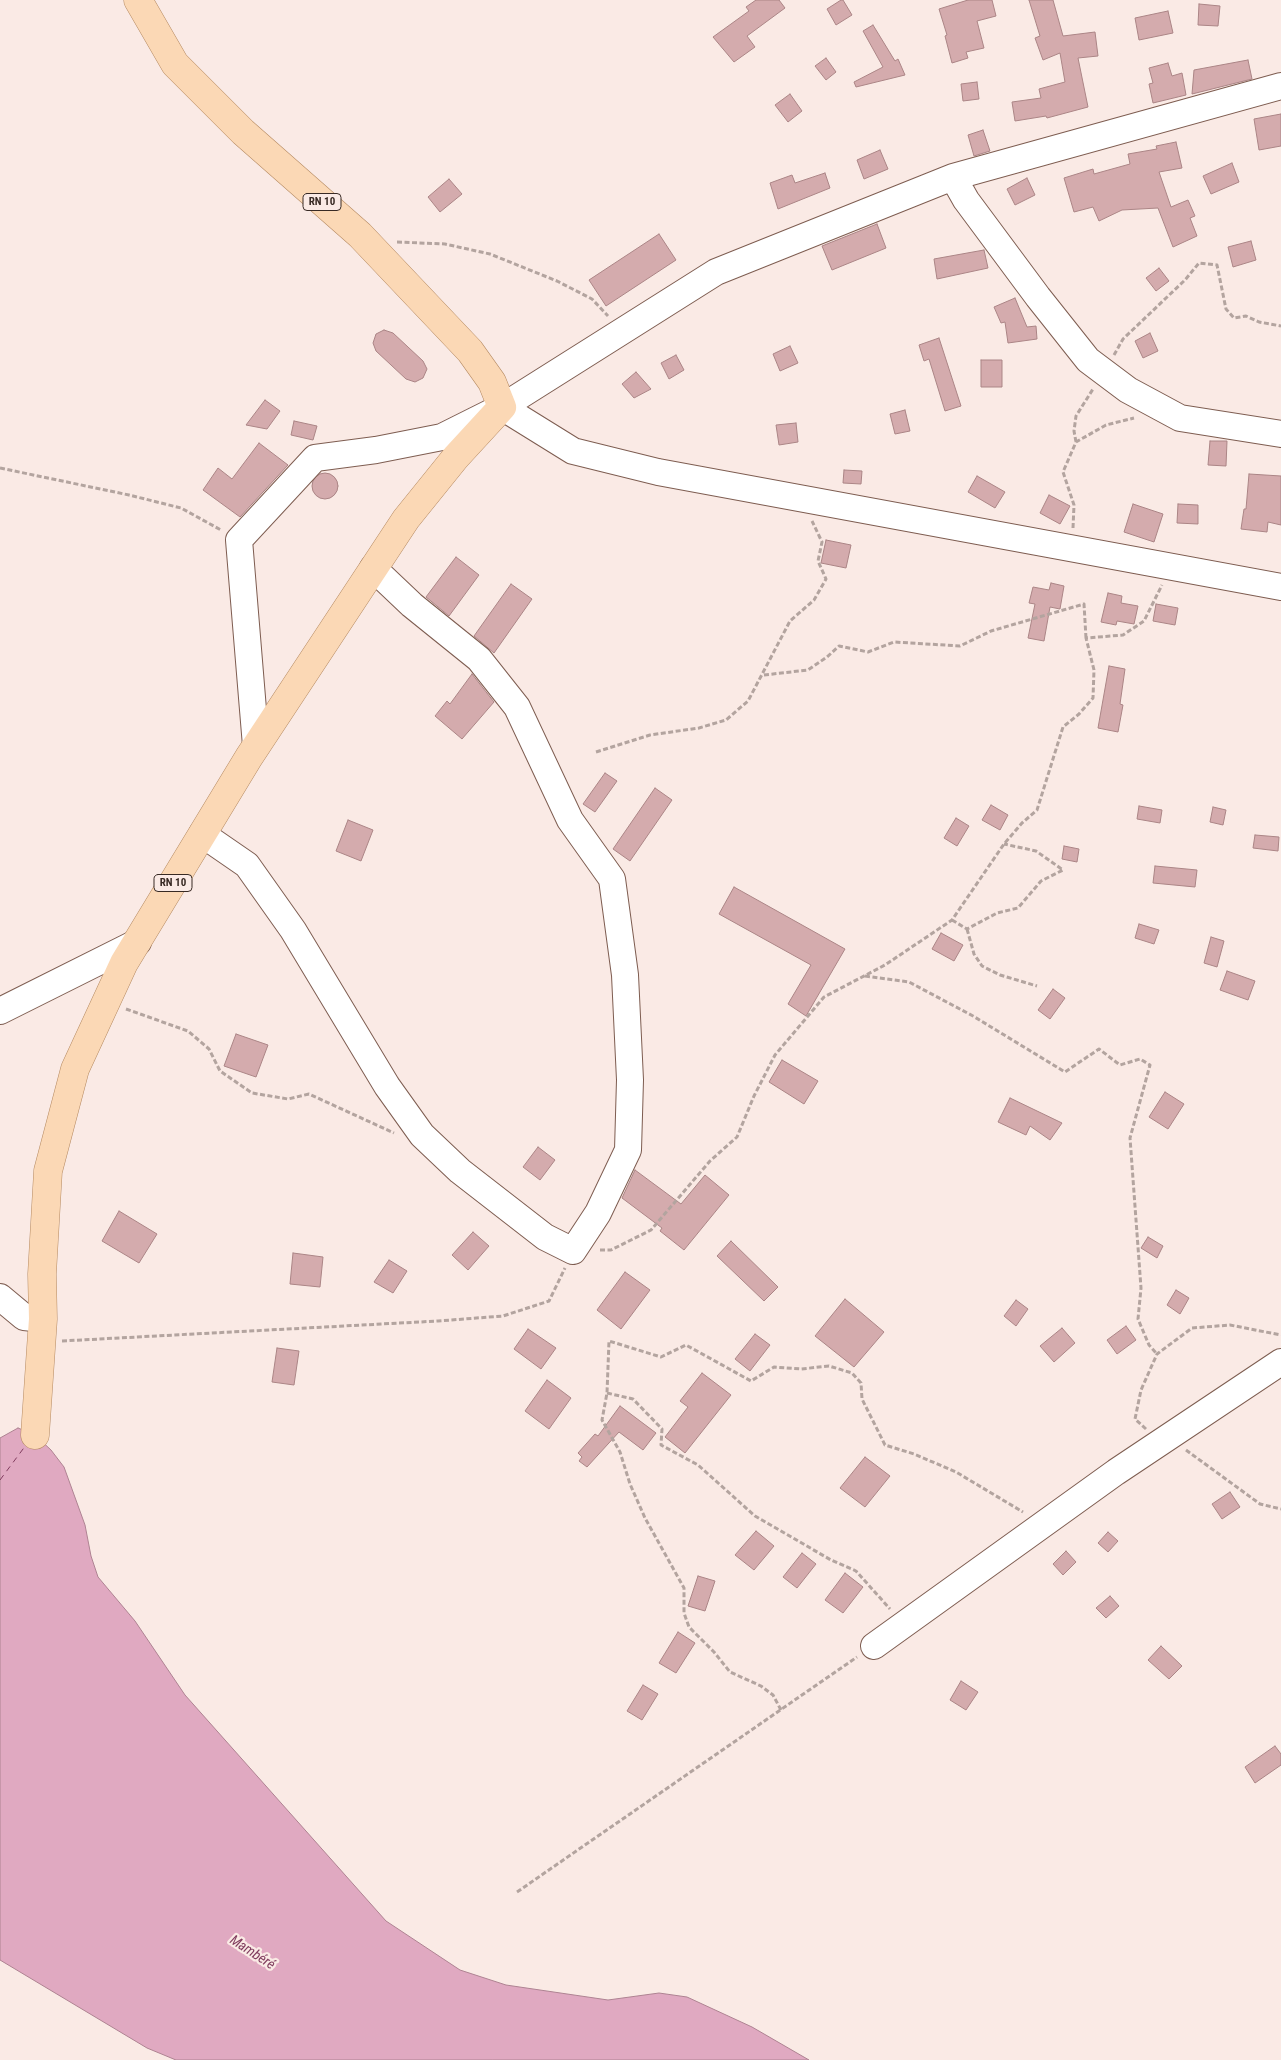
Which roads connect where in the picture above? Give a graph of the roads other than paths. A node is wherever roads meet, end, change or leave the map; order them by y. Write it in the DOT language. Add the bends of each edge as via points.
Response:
graph roads {
  1 [pos="138,0"];
  2 [pos="1281,86"];
  3 [pos="953,176"];
  4 [pos="502,407"];
  5 [pos="1281,434"];
  6 [pos="373,568"];
  7 [pos="1281,587"];
  8 [pos="256,746"];
  9 [pos="202,834"];
  10 [pos="138,942"];
  11 [pos="0,1010"];
  12 [pos="0,1297"];
  13 [pos="42,1330"];
  14 [pos="1281,1362"];
  15 [pos="35,1435"];
  16 [pos="874,1646"];
  1 -- 4 [label="main road, RN 10" via="175,64 243,132 360,236 470,351 492,382"];
  2 -- 3 [label="street"];
  3 -- 4 [label="street" via="716,272"];
  3 -- 5 [label="street" via="966,200 1038,297 1088,360 1107,375 1180,418"];
  4 -- 6 [label="main road, RN 10" via="449,464"];
  4 -- 7 [label="street" via="572,451 658,472"];
  4 -- 8 [label="street" via="442,437 314,458 239,540"];
  6 -- 8 [label="main road, RN 10"];
  6 -- 9 [label="street" via="412,605 479,659 517,707 570,820 612,879 625,975 630,1080 628,1150 598,1212 573,1251 546,1237 460,1171 422,1135 387,1086 293,930 247,865"];
  8 -- 9 [label="main road, RN 10"];
  9 -- 10 [label="main road, RN 10"];
  10 -- 11 [label="street"];
  10 -- 13 [label="main road, RN 10" via="124,963 75,1068 48,1171"];
  12 -- 13 [label="street"];
  13 -- 15 [label="main road, RN 10"];
  14 -- 16 [label="street" via="1043,1525"];
}
